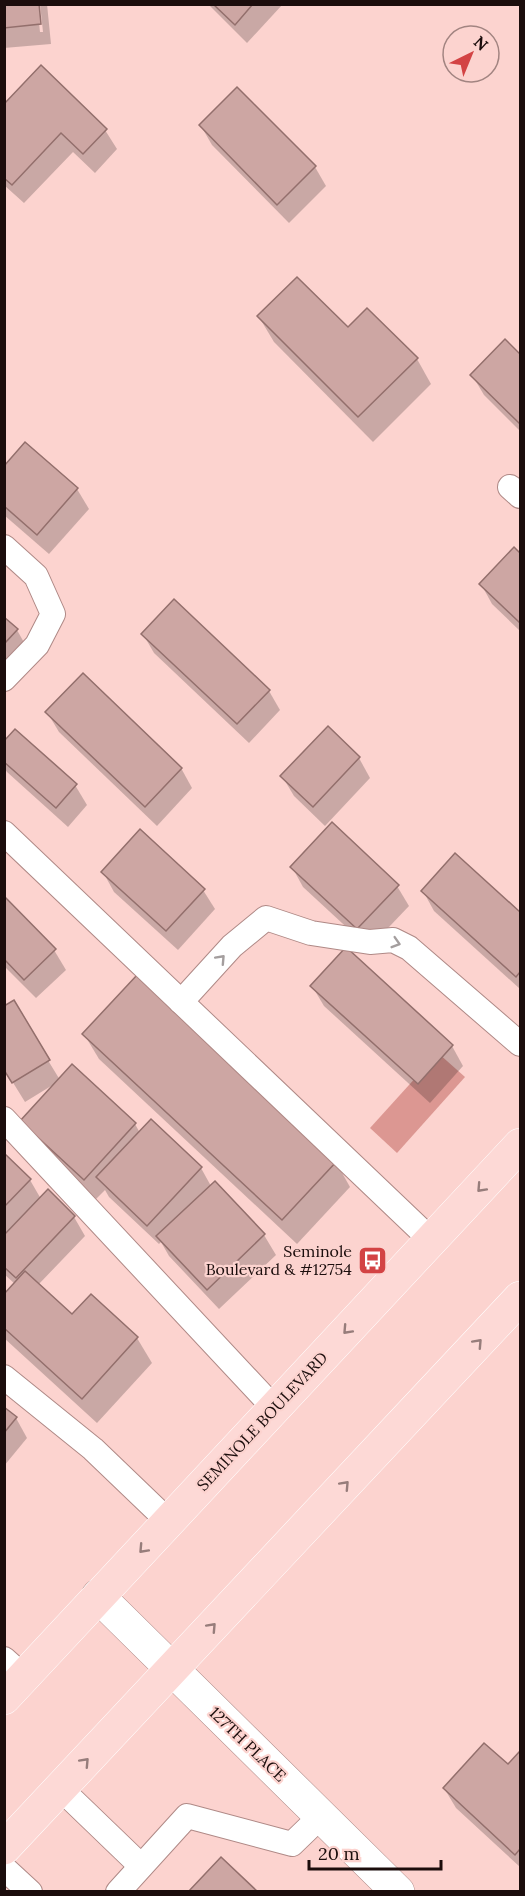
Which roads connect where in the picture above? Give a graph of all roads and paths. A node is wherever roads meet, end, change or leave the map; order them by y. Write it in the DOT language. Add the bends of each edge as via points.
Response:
graph roads {
  1 [pos="4,547"];
  2 [pos="4,679"];
  3 [pos="4,833"];
  4 [pos="181,1002"];
  5 [pos="520,1044"];
  6 [pos="4,1119"];
  7 [pos="520,1145"];
  8 [pos="431,1240"];
  9 [pos="520,1298"];
  10 [pos="4,1377"];
  11 [pos="274,1408"];
  12 [pos="168,1521"];
  13 [pos="99,1596"];
  14 [pos="172,1670"];
  15 [pos="11,1678"];
  16 [pos="60,1788"];
  17 [pos="321,1816"];
  18 [pos="4,1848"];
  19 [pos="141,1866"];
  20 [pos="4,1868"];
  21 [pos="30,1892"];
  22 [pos="118,1892"];
  23 [pos="398,1892"];
  1 -- 2 [label="lane" via="36,576 53,614 37,645"];
  3 -- 4 [label="lane"];
  4 -- 5 [label="lane, one-way" via="232,946 266,918 311,933 370,942 393,940 409,948"];
  4 -- 8 [label="lane"];
  6 -- 11 [label="lane"];
  7 -- 8 [label="main road, SEMINOLE BOULEVARD, one-way"];
  8 -- 11 [label="main road, SEMINOLE BOULEVARD, one-way"];
  14 -- 9 [label="main road, one-way"];
  10 -- 12 [label="lane" via="93,1449"];
  11 -- 12 [label="main road, SEMINOLE BOULEVARD"];
  12 -- 13 [label="main road, SEMINOLE BOULEVARD, one-way"];
  13 -- 14 [label="street, 127TH PLACE"];
  13 -- 15 [label="main road, SEMINOLE BOULEVARD"];
  16 -- 14 [label="main road, one-way"];
  14 -- 17 [label="street, 127TH PLACE"];
  16 -- 18 [label="main road"];
  16 -- 19 [label="lane"];
  17 -- 19 [label="lane" via="292,1844 187,1816"];
  17 -- 23 [label="street, 127TH PLACE"];
  19 -- 22 [label="lane"];
  20 -- 21 [label="lane"];
}
